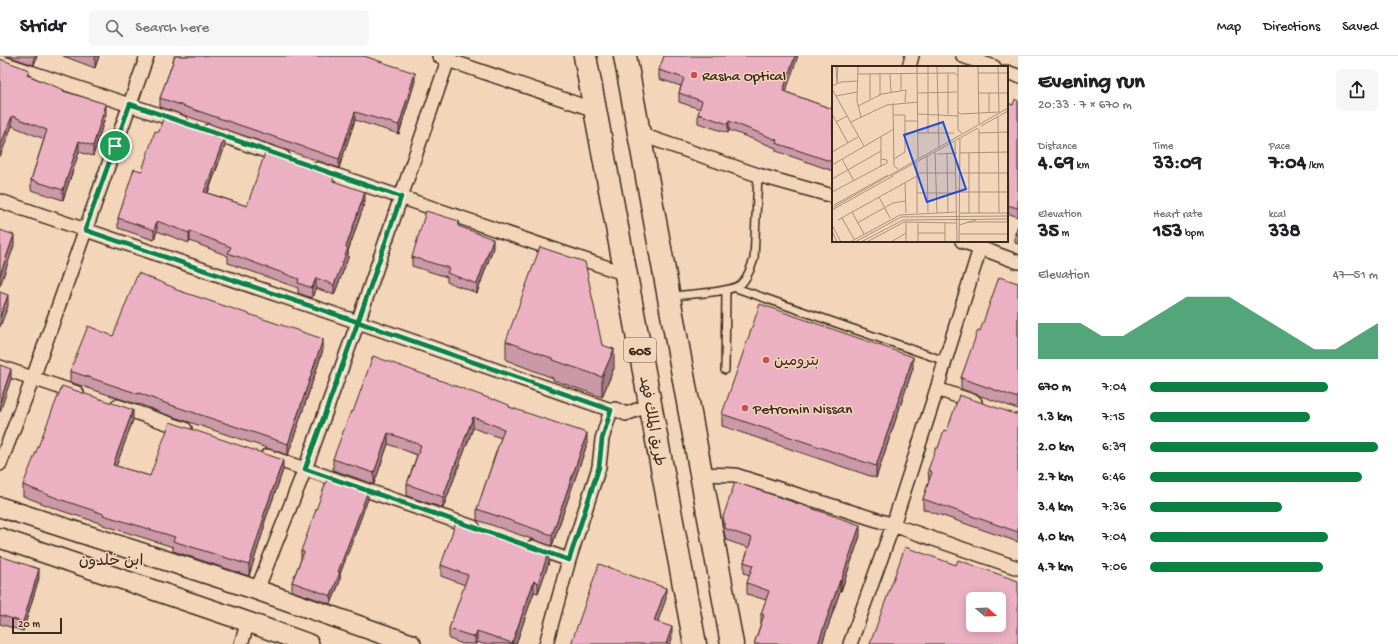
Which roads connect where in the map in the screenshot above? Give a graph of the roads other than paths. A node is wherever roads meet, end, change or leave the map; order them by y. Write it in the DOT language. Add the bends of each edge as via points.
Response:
graph roads {
  1 [pos="147,56"];
  2 [pos="585,56"];
  3 [pos="625,56"];
  4 [pos="912,56"];
  5 [pos="963,56"];
  6 [pos="443,58"];
  7 [pos="0,62"];
  8 [pos="909,66"];
  9 [pos="991,66"];
  10 [pos="1008,72"];
  11 [pos="1018,76"];
  12 [pos="130,104"];
  13 [pos="595,110"];
  14 [pos="639,134"];
  15 [pos="758,175"];
  16 [pos="832,196"];
  17 [pos="401,197"];
  18 [pos="0,201"];
  19 [pos="85,230"];
  20 [pos="965,242"];
  21 [pos="980,248"];
  22 [pos="1018,262"];
  23 [pos="626,274"];
  24 [pos="736,288"];
  25 [pos="726,290"];
  26 [pos="669,296"];
  27 [pos="358,322"];
  28 [pos="945,361"];
  29 [pos="0,367"];
  30 [pos="725,370"];
  31 [pos="33,378"];
  32 [pos="937,389"];
  33 [pos="86,396"];
  34 [pos="109,403"];
  35 [pos="650,405"];
  36 [pos="989,407"];
  37 [pos="611,410"];
  38 [pos="199,433"];
  39 [pos="252,451"];
  40 [pos="0,464"];
  41 [pos="305,469"];
  42 [pos="701,474"];
  43 [pos="0,507"];
  44 [pos="893,525"];
  45 [pos="486,531"];
  46 [pos="0,538"];
  47 [pos="524,544"];
  48 [pos="569,560"];
  49 [pos="1018,568"];
  50 [pos="257,590"];
  51 [pos="248,622"];
  52 [pos="241,644"];
  53 [pos="308,644"];
  54 [pos="411,644"];
  55 [pos="546,644"];
  56 [pos="694,644"];
  57 [pos="732,644"];
  58 [pos="850,644"];
  1 -- 12 [label="street"];
  2 -- 13 [label="highway, طريق الملك فهد / 605"];
  3 -- 14 [label="highway, 605"];
  4 -- 8 [label="street"];
  5 -- 9 [label="street"];
  6 -- 13 [label="street"];
  6 -- 17 [label="street"];
  7 -- 12 [label="street"];
  10 -- 11 [label="street"];
  12 -- 17 [label="street"];
  12 -- 19 [label="street"];
  13 -- 23 [label="highway, طريق الملك فهد / 605"];
  14 -- 15 [label="street"];
  14 -- 26 [label="highway, 605"];
  15 -- 16 [label="street"];
  15 -- 24 [label="lane" via="754,259 743,283"];
  17 -- 23 [label="street"];
  17 -- 27 [label="street"];
  18 -- 19 [label="street"];
  19 -- 27 [label="street"];
  19 -- 31 [label="street"];
  20 -- 21 [label="street"];
  21 -- 22 [label="street"];
  21 -- 28 [label="street"];
  23 -- 35 [label="highway, طريق الملك فهد / 605"];
  24 -- 25 [label="lane"];
  24 -- 28 [label="lane"];
  25 -- 26 [label="lane"];
  25 -- 30 [label="lane"];
  26 -- 42 [label="highway, 605"];
  27 -- 37 [label="street"];
  27 -- 41 [label="street"];
  28 -- 32 [label="street"];
  29 -- 31 [label="street"];
  31 -- 33 [label="street"];
  31 -- 40 [label="street"];
  32 -- 36 [label="street"];
  32 -- 44 [label="street"];
  34 -- 38 [label="street"];
  35 -- 37 [label="street" via="626,414 616,409"];
  35 -- 56 [label="highway, طريق الملك فهد / 605"];
  37 -- 48 [label="street" via="602,439 599,467"];
  39 -- 41 [label="street"];
  41 -- 45 [label="street"];
  41 -- 50 [label="street"];
  42 -- 44 [label="street" via="735,475"];
  42 -- 57 [label="highway, 605"];
  43 -- 50 [label="street"];
  44 -- 49 [label="street"];
  44 -- 58 [label="street"];
  46 -- 51 [label="street"];
  47 -- 48 [label="street"];
  48 -- 55 [label="street"];
  50 -- 54 [label="street"];
  51 -- 52 [label="street"];
  51 -- 53 [label="street"];
}
